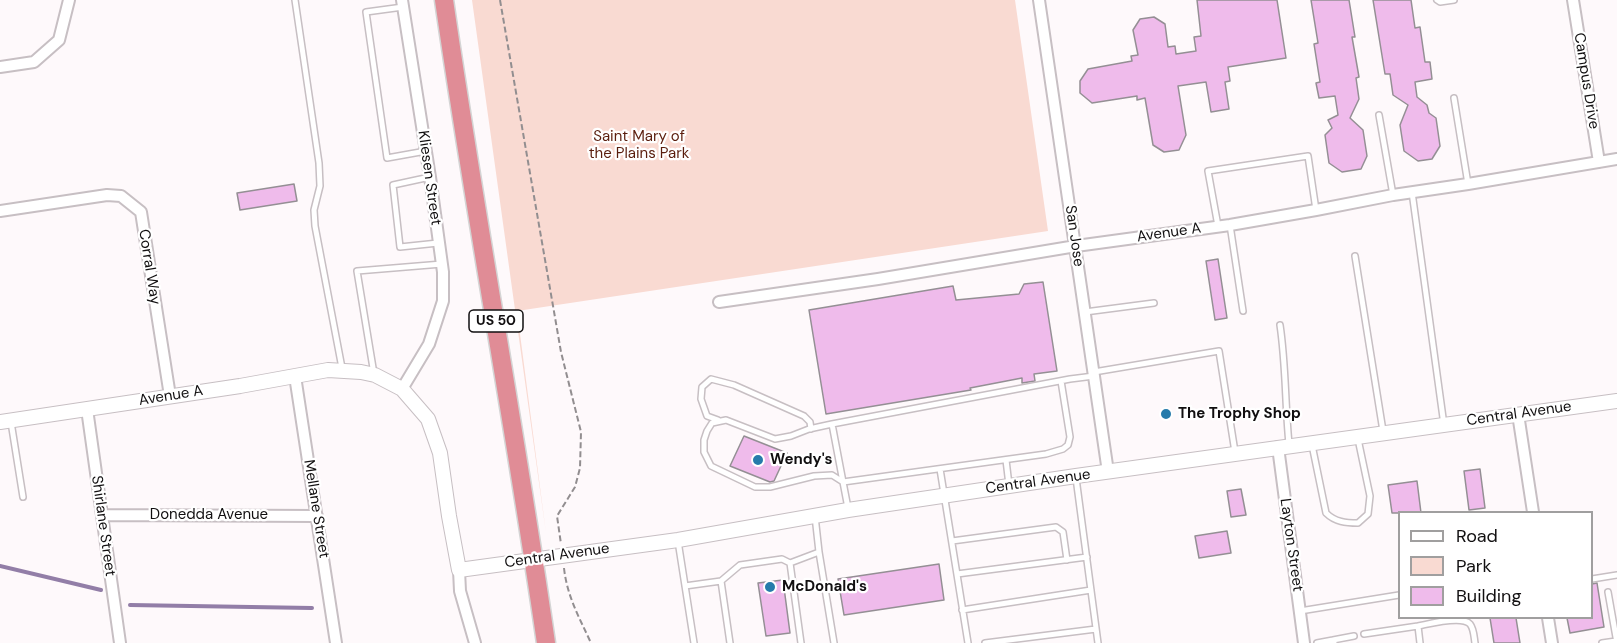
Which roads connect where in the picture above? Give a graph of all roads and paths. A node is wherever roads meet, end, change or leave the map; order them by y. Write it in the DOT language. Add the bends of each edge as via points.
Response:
graph roads {
  1 [pos="69,0"];
  2 [pos="295,0"];
  3 [pos="444,0"];
  4 [pos="500,0"];
  5 [pos="1039,0"];
  6 [pos="1437,0"];
  7 [pos="1454,0"];
  8 [pos="1573,0"];
  9 [pos="402,3"];
  10 [pos="0,67"];
  11 [pos="1454,98"];
  12 [pos="1379,115"];
  13 [pos="426,151"];
  14 [pos="1617,159"];
  15 [pos="1599,162"];
  16 [pos="430,177"];
  17 [pos="1468,184"];
  18 [pos="1412,192"];
  19 [pos="1393,195"];
  20 [pos="1316,210"];
  21 [pos="0,211"];
  22 [pos="1230,225"];
  23 [pos="1218,226"];
  24 [pos="438,243"];
  25 [pos="1076,246"];
  26 [pos="1355,256"];
  27 [pos="442,264"];
  28 [pos="719,302"];
  29 [pos="1154,303"];
  30 [pos="1243,311"];
  31 [pos="1085,312"];
  32 [pos="1280,325"];
  33 [pos="342,370"];
  34 [pos="1094,374"];
  35 [pos="375,375"];
  36 [pos="295,376"];
  37 [pos="1061,381"];
  38 [pos="402,389"];
  39 [pos="170,396"];
  40 [pos="1617,401"];
  41 [pos="87,409"];
  42 [pos="1518,414"];
  43 [pos="6,421"];
  44 [pos="720,421"];
  45 [pos="832,424"];
  46 [pos="1444,424"];
  47 [pos="811,429"];
  48 [pos="1383,433"];
  49 [pos="1358,436"];
  50 [pos="1311,443"];
  51 [pos="1283,447"];
  52 [pos="1235,453"];
  53 [pos="1006,460"];
  54 [pos="940,469"];
  55 [pos="1108,472"];
  56 [pos="1076,476"];
  57 [pos="843,482"];
  58 [pos="1009,486"];
  59 [pos="945,496"];
  60 [pos="23,497"];
  61 [pos="848,510"];
  62 [pos="1533,511"];
  63 [pos="102,515"];
  64 [pos="317,516"];
  65 [pos="815,516"];
  66 [pos="560,534"];
  67 [pos="678,540"];
  68 [pos="952,541"];
  69 [pos="819,552"];
  70 [pos="1087,557"];
  71 [pos="1067,560"];
  72 [pos="534,561"];
  73 [pos="790,563"];
  74 [pos="459,570"];
  75 [pos="957,574"];
  76 [pos="1617,575"];
  77 [pos="1593,579"];
  78 [pos="721,581"];
  79 [pos="566,583"];
  80 [pos="685,586"];
  81 [pos="1091,590"];
  82 [pos="1608,592"];
  83 [pos="1398,595"];
  84 [pos="962,610"];
  85 [pos="1300,611"];
  86 [pos="1548,619"];
  87 [pos="1418,626"];
  88 [pos="1096,629"];
  89 [pos="1364,634"];
  90 [pos="1354,636"];
  91 [pos="1333,642"];
  92 [pos="1616,642"];
  93 [pos="120,643"];
  94 [pos="336,643"];
  95 [pos="474,643"];
  96 [pos="546,643"];
  97 [pos="591,643"];
  98 [pos="694,643"];
  99 [pos="730,643"];
  100 [pos="801,643"];
  101 [pos="834,643"];
  102 [pos="968,643"];
  103 [pos="985,643"];
  104 [pos="1098,643"];
  105 [pos="1304,643"];
  106 [pos="1317,643"];
  107 [pos="1420,643"];
  108 [pos="1475,643"];
  109 [pos="1552,643"];
  110 [pos="1602,643"];
  1 -- 10 [label="street" via="59,40 34,62"];
  2 -- 33 [label="lane" via="319,163 315,226"];
  3 -- 72 [label="highway, US 50"];
  4 -- 66 [label="path" via="561,352 581,432 575,487 557,516"];
  5 -- 25 [label="street, San Jose"];
  6 -- 7 [label="lane"];
  8 -- 15 [label="street, Campus Drive"];
  9 -- 13 [label="street, Kliesen Street"];
  9 -- 13 [label="lane" via="366,12 387,158"];
  11 -- 17 [label="lane"];
  12 -- 19 [label="lane"];
  13 -- 16 [label="street, Kliesen Street"];
  14 -- 15 [label="street, Avenue A"];
  15 -- 17 [label="street, Avenue A"];
  16 -- 24 [label="street, Kliesen Street"];
  16 -- 24 [label="lane" via="393,184 400,247"];
  17 -- 18 [label="street, Avenue A"];
  18 -- 19 [label="street, Avenue A"];
  18 -- 46 [label="lane"];
  19 -- 20 [label="street, Avenue A"];
  20 -- 22 [label="street, Avenue A"];
  20 -- 23 [label="lane" via="1308,156 1208,171"];
  21 -- 39 [label="street, Corral Way" via="107,195 121,196 141,212"];
  22 -- 23 [label="street, Avenue A"];
  22 -- 30 [label="lane"];
  23 -- 25 [label="street, Avenue A"];
  24 -- 27 [label="street, Kliesen Street"];
  25 -- 28 [label="street, Avenue A"];
  25 -- 31 [label="street, San Jose"];
  26 -- 48 [label="lane"];
  27 -- 35 [label="lane" via="357,271"];
  27 -- 38 [label="street, Kliesen Street" via="443,301 438,321"];
  29 -- 31 [label="lane"];
  31 -- 34 [label="street, San Jose"];
  32 -- 51 [label="lane" via="1286,385"];
  33 -- 35 [label="street, Avenue A"];
  33 -- 36 [label="street, Avenue A"];
  34 -- 37 [label="lane"];
  34 -- 52 [label="lane" via="1219,351"];
  34 -- 55 [label="street, San Jose"];
  35 -- 38 [label="street, Avenue A"];
  36 -- 39 [label="street, Avenue A"];
  36 -- 64 [label="street, Mellane Street"];
  37 -- 45 [label="lane"];
  37 -- 53 [label="lane" via="1068,445 1046,454"];
  38 -- 74 [label="street" via="428,419 440,453"];
  39 -- 41 [label="street, Avenue A"];
  40 -- 42 [label="street, Central Avenue"];
  41 -- 43 [label="street, Avenue A"];
  41 -- 63 [label="street, Shirlane Street"];
  42 -- 46 [label="street, Central Avenue"];
  42 -- 62 [label="street"];
  43 -- 60 [label="lane"];
  44 -- 47 [label="lane" via="776,439"];
  44 -- 47 [label="lane" via="707,416 700,399 702,387 711,379 804,416"];
  44 -- 57 [label="lane" via="712,423 704,440 704,452 711,466 755,487 778,486 814,476 832,475"];
  45 -- 47 [label="lane"];
  45 -- 57 [label="lane"];
  46 -- 48 [label="street, Central Avenue"];
  48 -- 49 [label="street, Central Avenue"];
  49 -- 50 [label="street, Central Avenue"];
  49 -- 50 [label="lane" via="1370,496 1368,514 1358,523 1332,519 1326,513"];
  50 -- 51 [label="street, Central Avenue"];
  51 -- 52 [label="street, Central Avenue"];
  51 -- 85 [label="street, Layton Street"];
  52 -- 55 [label="street, Central Avenue"];
  53 -- 54 [label="lane"];
  53 -- 58 [label="lane"];
  54 -- 57 [label="lane"];
  54 -- 59 [label="lane"];
  55 -- 56 [label="street, Central Avenue"];
  56 -- 58 [label="street, Central Avenue"];
  56 -- 70 [label="lane"];
  57 -- 61 [label="lane"];
  58 -- 59 [label="street, Central Avenue"];
  59 -- 61 [label="street, Central Avenue"];
  59 -- 68 [label="lane"];
  61 -- 65 [label="street, Central Avenue"];
  63 -- 64 [label="street, Donedda Avenue"];
  63 -- 93 [label="street, Shirlane Street"];
  64 -- 94 [label="street, Mellane Street"];
  65 -- 67 [label="street, Central Avenue"];
  65 -- 69 [label="lane"];
  67 -- 72 [label="street, Central Avenue"];
  67 -- 80 [label="lane"];
  68 -- 71 [label="lane" via="1056,527 1063,532"];
  68 -- 75 [label="lane"];
  69 -- 73 [label="lane"];
  69 -- 101 [label="lane"];
  70 -- 71 [label="lane"];
  70 -- 81 [label="lane"];
  71 -- 75 [label="lane"];
  72 -- 74 [label="street, Central Avenue"];
  72 -- 96 [label="highway, US 50"];
  73 -- 78 [label="lane" via="782,559 740,565"];
  73 -- 100 [label="lane"];
  74 -- 95 [label="street" via="460,591"];
  75 -- 84 [label="lane"];
  76 -- 77 [label="lane"];
  78 -- 80 [label="lane"];
  78 -- 99 [label="lane"];
  79 -- 97 [label="path"];
  80 -- 98 [label="lane"];
  81 -- 84 [label="lane"];
  81 -- 88 [label="lane"];
  82 -- 92 [label="lane"];
  83 -- 85 [label="lane"];
  84 -- 102 [label="lane"];
  85 -- 105 [label="street, Layton Street"];
  86 -- 109 [label="street"];
  87 -- 89 [label="lane"];
  87 -- 107 [label="lane"];
  87 -- 108 [label="lane" via="1464,620 1472,627"];
  88 -- 103 [label="lane"];
  88 -- 104 [label="lane"];
  90 -- 91 [label="lane"];
  91 -- 106 [label="lane"];
  92 -- 110 [label="lane"];
}
